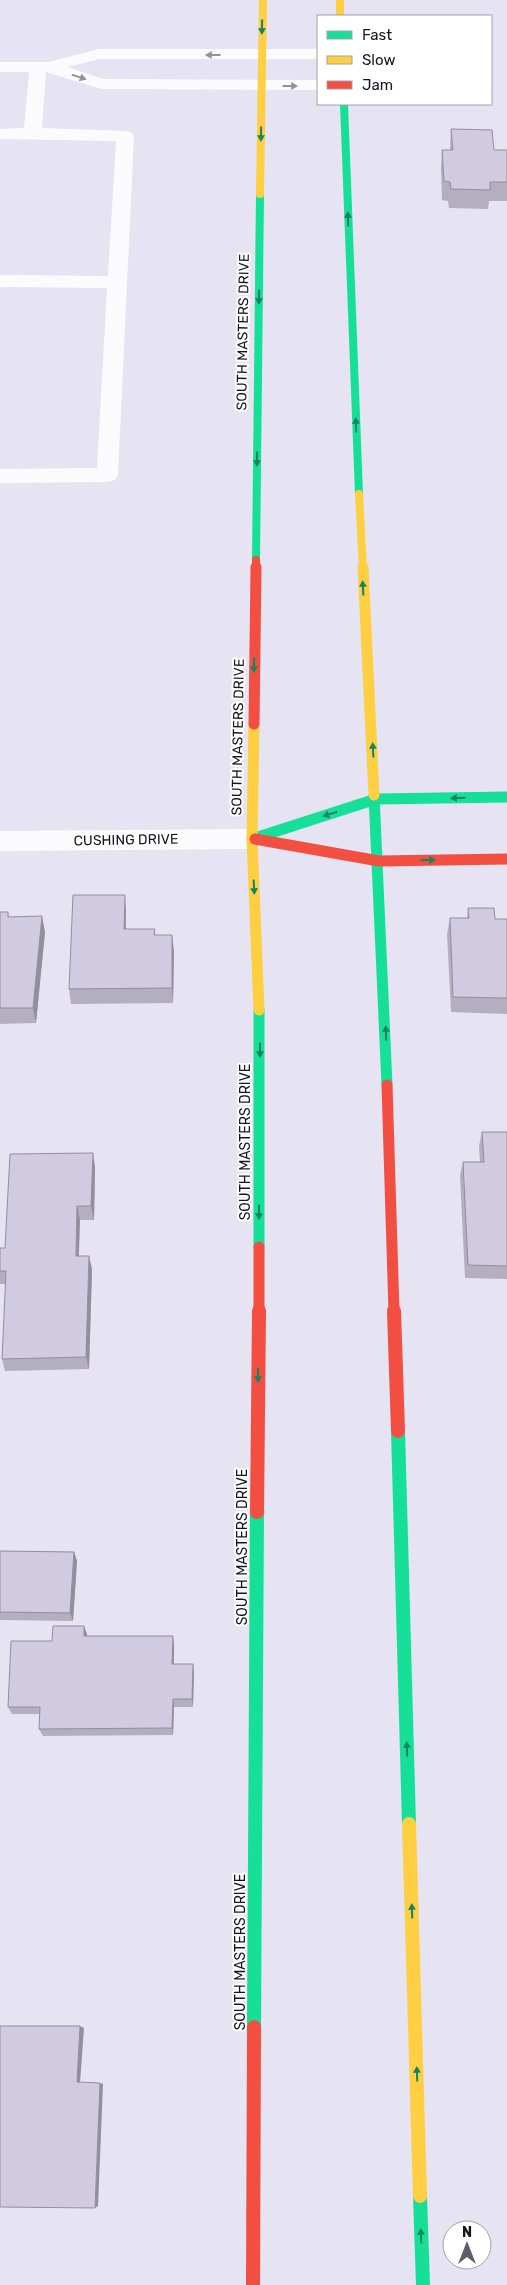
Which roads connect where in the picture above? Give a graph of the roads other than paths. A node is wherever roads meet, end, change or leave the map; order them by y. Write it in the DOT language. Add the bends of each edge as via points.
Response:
graph roads {
  1 [pos="263,0"];
  2 [pos="340,0"];
  3 [pos="340,15"];
  4 [pos="317,54"];
  5 [pos="262,55"];
  6 [pos="0,67"];
  7 [pos="44,67"];
  8 [pos="317,85"];
  9 [pos="261,86"];
  10 [pos="344,105"];
  11 [pos="34,133"];
  12 [pos="0,134"];
  13 [pos="0,281"];
  14 [pos="116,282"];
  15 [pos="0,476"];
  16 [pos="507,797"];
  17 [pos="376,799"];
  18 [pos="252,838"];
  19 [pos="0,841"];
  20 [pos="507,859"];
  21 [pos="379,861"];
  22 [pos="253,2285"];
  23 [pos="423,2285"];
  1 -- 5 [label="main road, SOUTH MASTERS DRIVE, one-way"];
  2 -- 3 [label="main road"];
  4 -- 5 [label="street"];
  5 -- 7 [label="street, one-way" via="99,54"];
  5 -- 9 [label="main road, SOUTH MASTERS DRIVE"];
  6 -- 7 [label="street"];
  7 -- 9 [label="street, one-way" via="101,84"];
  7 -- 11 [label="street"];
  9 -- 8 [label="street, one-way"];
  9 -- 18 [label="main road, SOUTH MASTERS DRIVE, one-way"];
  17 -- 10 [label="main road, one-way" via="361,545"];
  11 -- 12 [label="street"];
  11 -- 14 [label="street" via="126,136"];
  13 -- 14 [label="street"];
  14 -- 15 [label="street" via="107,475"];
  16 -- 17 [label="main road, one-way"];
  17 -- 18 [label="main road, one-way"];
  17 -- 21 [label="main road"];
  18 -- 19 [label="street, CUSHING DRIVE"];
  18 -- 21 [label="main road"];
  18 -- 22 [label="main road, SOUTH MASTERS DRIVE, one-way" via="260,1032"];
  21 -- 20 [label="main road, one-way"];
  23 -- 21 [label="main road, one-way"];
}
